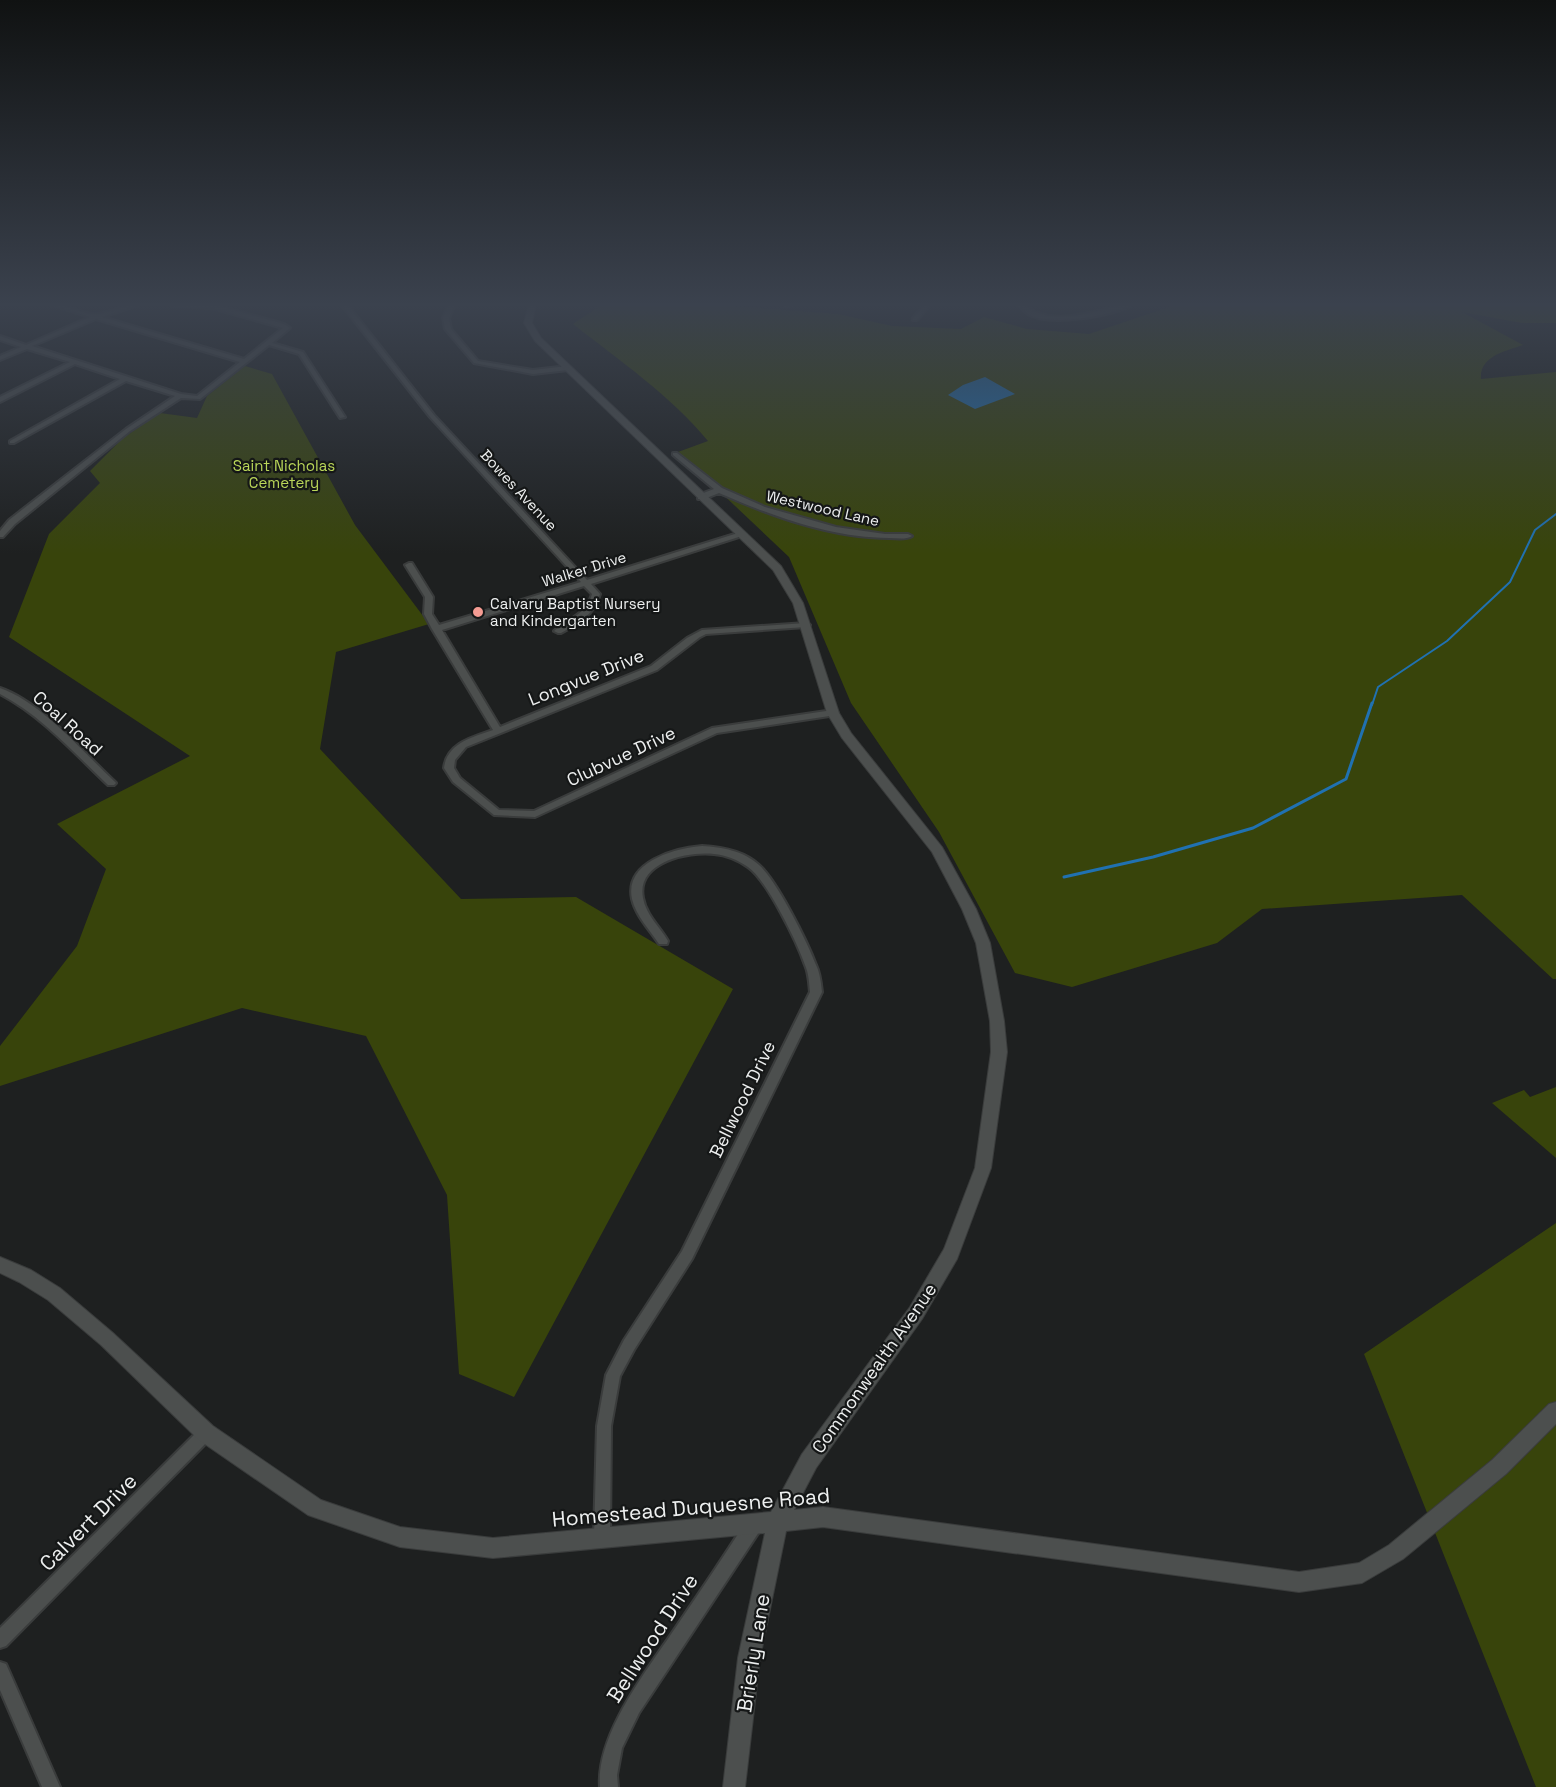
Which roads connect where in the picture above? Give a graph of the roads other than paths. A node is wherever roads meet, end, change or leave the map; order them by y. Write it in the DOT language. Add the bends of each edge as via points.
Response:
graph roads {
  1 [pos="25,387"];
  2 [pos="109,387"];
  3 [pos="154,387"];
  4 [pos="212,387"];
  5 [pos="323,387"];
  6 [pos="410,387"];
  7 [pos="588,387"];
  8 [pos="180,396"];
  9 [pos="0,400"];
  10 [pos="342,417"];
  11 [pos="12,442"];
  12 [pos="675,454"];
  13 [pos="719,490"];
  14 [pos="701,497"];
  15 [pos="0,535"];
  16 [pos="741,535"];
  17 [pos="908,536"];
  18 [pos="409,565"];
  19 [pos="587,582"];
  20 [pos="806,625"];
  21 [pos="436,629"];
  22 [pos="558,631"];
  23 [pos="0,691"];
  24 [pos="833,713"];
  25 [pos="498,729"];
  26 [pos="450,759"];
  27 [pos="111,783"];
  28 [pos="663,941"];
  29 [pos="0,1265"];
  30 [pos="1556,1411"];
  31 [pos="206,1433"];
  32 [pos="778,1520"];
  33 [pos="755,1523"];
  34 [pos="602,1537"];
  35 [pos="0,1640"];
  36 [pos="0,1670"];
  37 [pos="51,1787"];
  38 [pos="609,1787"];
  39 [pos="734,1787"];
  1 -- 9 [label="street"];
  2 -- 11 [label="street"];
  3 -- 8 [label="street"];
  4 -- 8 [label="street" via="198,398"];
  5 -- 10 [label="street"];
  6 -- 19 [label="street, Bowes Avenue"];
  7 -- 14 [label="street, Commonwealth Avenue"];
  8 -- 15 [label="street" via="128,430"];
  12 -- 13 [label="street, Westwood Lane"];
  13 -- 14 [label="street"];
  13 -- 17 [label="street, Westwood Lane" via="755,506 819,524"];
  14 -- 16 [label="street, Commonwealth Avenue"];
  16 -- 19 [label="street, Walker Drive"];
  16 -- 20 [label="street, Commonwealth Avenue" via="777,568"];
  18 -- 21 [label="street" via="429,597 428,614"];
  19 -- 21 [label="street, Walker Drive"];
  19 -- 22 [label="street" via="596,594 594,605 588,614"];
  20 -- 24 [label="street, Commonwealth Avenue"];
  20 -- 25 [label="street, Longvue Drive" via="692,636 667,662"];
  21 -- 25 [label="street"];
  23 -- 27 [label="street, Coal Road" via="37,715"];
  24 -- 26 [label="street, Clubvue Drive" via="715,730 535,814 497,813 456,780 448,768"];
  24 -- 32 [label="street, Commonwealth Avenue" via="936,850 969,909 982,943 999,1052 983,1168 951,1253 916,1313 809,1461"];
  25 -- 26 [label="street, Longvue Drive" via="463,745"];
  28 -- 34 [label="street, Bellwood Drive" via="638,903 637,891 645,871 672,854 687,851 734,854 757,868 777,900 812,966 816,992 687,1255 614,1375 604,1426"];
  29 -- 31 [label="street, Homestead Duquesne Road" via="54,1294"];
  30 -- 32 [label="street, Homestead Duquesne Road" via="1499,1467 1396,1552 1362,1573 1299,1582 823,1516"];
  31 -- 34 [label="street, Homestead Duquesne Road" via="315,1508 400,1537 493,1548"];
  31 -- 35 [label="street, Calvert Drive"];
  32 -- 33 [label="street, Homestead Duquesne Road"];
  32 -- 39 [label="street, Brierly Lane" via="749,1658"];
  33 -- 34 [label="street, Homestead Duquesne Road"];
  33 -- 38 [label="street, Bellwood Drive" via="622,1726 608,1775"];
  36 -- 37 [label="street"];
}
